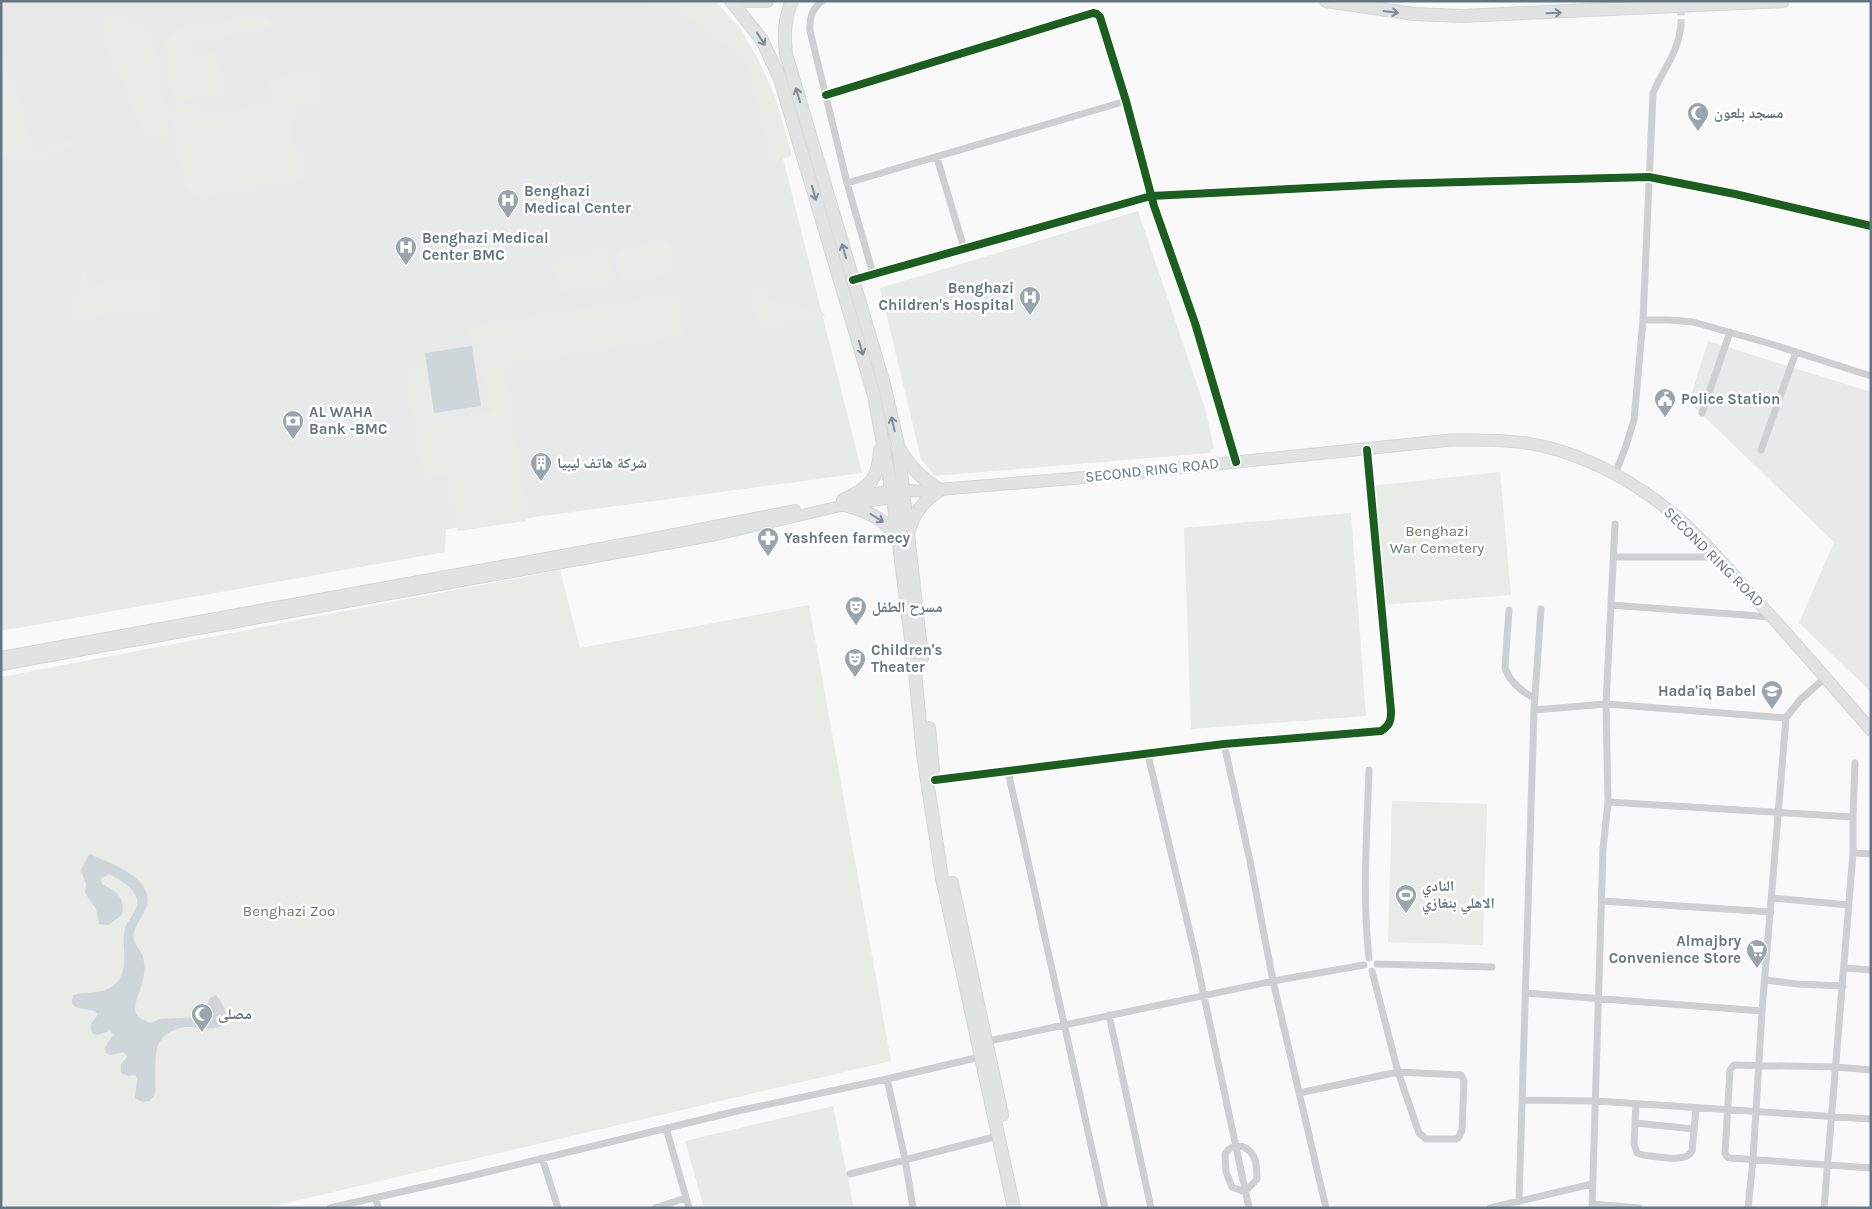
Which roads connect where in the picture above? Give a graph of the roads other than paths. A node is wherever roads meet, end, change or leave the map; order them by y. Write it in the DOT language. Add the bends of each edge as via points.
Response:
graph roads {
  1 [pos="731,1"];
  2 [pos="746,1"];
  3 [pos="766,1"];
  4 [pos="792,1"];
  5 [pos="822,1"];
  6 [pos="1326,1"];
  7 [pos="1783,1"];
  8 [pos="1681,26"];
  9 [pos="826,95"];
  10 [pos="1126,101"];
  11 [pos="937,158"];
  12 [pos="1649,177"];
  13 [pos="847,183"];
  14 [pos="1151,196"];
  15 [pos="1871,226"];
  16 [pos="964,248"];
  17 [pos="873,274"];
  18 [pos="853,280"];
  19 [pos="1643,320"];
  20 [pos="1730,332"];
  21 [pos="1796,352"];
  22 [pos="1871,376"];
  23 [pos="1702,413"];
  24 [pos="881,432"];
  25 [pos="898,445"];
  26 [pos="1367,450"];
  27 [pos="1761,450"];
  28 [pos="1236,462"];
  29 [pos="1615,474"];
  30 [pos="940,490"];
  31 [pos="897,493"];
  32 [pos="844,502"];
  33 [pos="1615,524"];
  34 [pos="903,539"];
  35 [pos="1614,557"];
  36 [pos="1717,557"];
  37 [pos="1610,605"];
  38 [pos="1509,610"];
  39 [pos="1541,610"];
  40 [pos="1772,617"];
  41 [pos="1,657"];
  42 [pos="1,665"];
  43 [pos="1825,678"];
  44 [pos="1534,698"];
  45 [pos="1606,704"];
  46 [pos="1534,710"];
  47 [pos="1786,718"];
  48 [pos="1871,730"];
  49 [pos="1224,744"];
  50 [pos="1148,755"];
  51 [pos="1855,763"];
  52 [pos="1369,770"];
  53 [pos="1008,771"];
  54 [pos="934,780"];
  55 [pos="1608,802"];
  56 [pos="1778,812"];
  57 [pos="1853,817"];
  58 [pos="1853,853"];
  59 [pos="1871,854"];
  60 [pos="1772,898"];
  61 [pos="1602,901"];
  62 [pos="1849,905"];
  63 [pos="1771,912"];
  64 [pos="1369,958"];
  65 [pos="1377,964"];
  66 [pos="1364,965"];
  67 [pos="1492,966"];
  68 [pos="1844,968"];
  69 [pos="1871,970"];
  70 [pos="1372,971"];
  71 [pos="1766,980"];
  72 [pos="1273,981"];
  73 [pos="1843,986"];
  74 [pos="1525,993"];
  75 [pos="1203,996"];
  76 [pos="1598,998"];
  77 [pos="1762,1011"];
  78 [pos="1109,1015"];
  79 [pos="1066,1024"];
  80 [pos="981,1042"];
  81 [pos="984,1056"];
  82 [pos="1760,1064"];
  83 [pos="1836,1067"];
  84 [pos="1871,1070"];
  85 [pos="1398,1072"];
  86 [pos="888,1079"];
  87 [pos="1299,1094"];
  88 [pos="1522,1100"];
  89 [pos="1594,1101"];
  90 [pos="1636,1104"];
  91 [pos="1696,1108"];
  92 [pos="1728,1110"];
  93 [pos="1756,1112"];
  94 [pos="1832,1117"];
  95 [pos="1871,1119"];
  96 [pos="1635,1123"];
  97 [pos="666,1128"];
  98 [pos="1694,1129"];
  99 [pos="998,1136"];
  100 [pos="1236,1145"];
  101 [pos="542,1158"];
  102 [pos="905,1159"];
  103 [pos="1753,1160"];
  104 [pos="1827,1164"];
  105 [pos="1871,1168"];
  106 [pos="850,1174"];
  107 [pos="1592,1184"];
  108 [pos="1245,1192"];
  109 [pos="375,1198"];
  110 [pos="686,1198"];
  111 [pos="1520,1201"];
  112 [pos="1592,1206"];
  113 [pos="330,1208"];
  114 [pos="379,1208"];
  115 [pos="558,1208"];
  116 [pos="655,1208"];
  117 [pos="689,1208"];
  118 [pos="913,1208"];
  119 [pos="1014,1208"];
  120 [pos="1022,1208"];
  121 [pos="1105,1208"];
  122 [pos="1150,1208"];
  123 [pos="1249,1208"];
  124 [pos="1326,1208"];
  125 [pos="1490,1208"];
  126 [pos="1639,1208"];
  127 [pos="1748,1208"];
  128 [pos="1824,1208"];
  1 -- 24 [label="highway, one-way" via="762,40 780,79 867,368"];
  2 -- 3 [label="highway"];
  18 -- 4 [label="highway, one-way" via="786,54 785,20"];
  5 -- 9 [label="street" via="812,11 810,23"];
  6 -- 7 [label="highway, one-way" via="1414,14 1462,16"];
  8 -- 12 [label="street" via="1675,53 1653,93"];
  9 -- 10 [label="street" via="1093,13 1100,17"];
  9 -- 13 [label="street"];
  10 -- 11 [label="street"];
  10 -- 14 [label="street"];
  11 -- 13 [label="street"];
  11 -- 16 [label="street"];
  12 -- 14 [label="street" via="1389,184"];
  12 -- 15 [label="street"];
  12 -- 19 [label="street"];
  13 -- 17 [label="street"];
  14 -- 16 [label="street"];
  14 -- 28 [label="street" via="1195,324"];
  16 -- 17 [label="street"];
  17 -- 18 [label="street"];
  25 -- 18 [label="highway, one-way" via="884,384"];
  19 -- 20 [label="street" via="1693,322"];
  19 -- 29 [label="street" via="1634,420"];
  20 -- 21 [label="street"];
  20 -- 23 [label="street"];
  21 -- 22 [label="street"];
  21 -- 27 [label="street"];
  24 -- 31 [label="highway"];
  24 -- 32 [label="highway" via="880,462 873,480"];
  25 -- 30 [label="highway" via="916,471"];
  25 -- 31 [label="highway"];
  26 -- 28 [label="main road, SECOND RING ROAD"];
  26 -- 29 [label="main road, SECOND RING ROAD" via="1450,440 1527,443 1561,452"];
  26 -- 49 [label="street" via="1391,721 1381,731"];
  28 -- 30 [label="main road, SECOND RING ROAD"];
  29 -- 36 [label="main road, SECOND RING ROAD" via="1664,506"];
  30 -- 31 [label="main road, SECOND RING ROAD"];
  30 -- 34 [label="highway" via="918,510"];
  31 -- 32 [label="main road"];
  31 -- 34 [label="highway"];
  32 -- 34 [label="highway, one-way" via="873,514"];
  32 -- 41 [label="main road"];
  32 -- 42 [label="main road" via="716,535"];
  33 -- 35 [label="street"];
  34 -- 54 [label="highway"];
  34 -- 80 [label="highway" via="931,810 949,914"];
  35 -- 36 [label="street"];
  35 -- 37 [label="street"];
  36 -- 40 [label="main road, SECOND RING ROAD"];
  37 -- 40 [label="street"];
  37 -- 45 [label="street"];
  38 -- 44 [label="street" via="1507,673 1520,690"];
  39 -- 44 [label="street"];
  40 -- 43 [label="main road, SECOND RING ROAD"];
  43 -- 47 [label="street" via="1800,700"];
  43 -- 48 [label="main road, SECOND RING ROAD"];
  44 -- 46 [label="street"];
  45 -- 46 [label="street"];
  45 -- 47 [label="street"];
  45 -- 55 [label="street"];
  46 -- 74 [label="street"];
  47 -- 56 [label="street"];
  49 -- 50 [label="street"];
  49 -- 72 [label="street"];
  50 -- 53 [label="street"];
  50 -- 75 [label="street"];
  51 -- 57 [label="street"];
  52 -- 64 [label="street" via="1366,866"];
  53 -- 54 [label="street"];
  53 -- 79 [label="street"];
  54 -- 80 [label="highway"];
  55 -- 56 [label="street"];
  55 -- 61 [label="street"];
  56 -- 57 [label="street"];
  56 -- 60 [label="street"];
  57 -- 58 [label="street"];
  58 -- 59 [label="street"];
  58 -- 62 [label="street"];
  60 -- 62 [label="street"];
  60 -- 63 [label="street"];
  61 -- 63 [label="street"];
  61 -- 76 [label="street"];
  62 -- 68 [label="street"];
  63 -- 71 [label="street"];
  64 -- 65 [label="street" via="1375,959"];
  64 -- 66 [label="street"];
  65 -- 67 [label="street"];
  65 -- 70 [label="street"];
  66 -- 70 [label="street"];
  66 -- 72 [label="street"];
  68 -- 69 [label="street"];
  68 -- 73 [label="street"];
  70 -- 85 [label="street"];
  71 -- 73 [label="street"];
  71 -- 77 [label="street"];
  72 -- 75 [label="street"];
  72 -- 87 [label="street"];
  73 -- 83 [label="street"];
  74 -- 76 [label="street"];
  74 -- 88 [label="street"];
  75 -- 78 [label="street"];
  75 -- 100 [label="street"];
  76 -- 77 [label="street"];
  76 -- 89 [label="street"];
  77 -- 82 [label="street"];
  78 -- 79 [label="street"];
  78 -- 122 [label="street"];
  79 -- 80 [label="street"];
  79 -- 121 [label="street"];
  80 -- 81 [label="highway"];
  81 -- 86 [label="street"];
  81 -- 99 [label="highway"];
  81 -- 120 [label="highway"];
  82 -- 83 [label="street"];
  82 -- 92 [label="street" via="1732,1067"];
  82 -- 93 [label="street"];
  83 -- 84 [label="street"];
  83 -- 94 [label="street"];
  85 -- 85 [label="street" via="1420,1136 1426,1139 1459,1137 1462,1130 1463,1076"];
  85 -- 87 [label="street"];
  86 -- 97 [label="street"];
  86 -- 102 [label="street"];
  87 -- 124 [label="street"];
  88 -- 89 [label="street"];
  88 -- 111 [label="street"];
  89 -- 90 [label="street"];
  89 -- 107 [label="street"];
  90 -- 91 [label="street"];
  90 -- 96 [label="street"];
  91 -- 92 [label="street"];
  91 -- 98 [label="street"];
  92 -- 93 [label="street"];
  92 -- 103 [label="street" via="1725,1155"];
  93 -- 94 [label="street"];
  93 -- 103 [label="street"];
  94 -- 95 [label="street"];
  94 -- 104 [label="street"];
  96 -- 98 [label="street"];
  96 -- 98 [label="street" via="1635,1149 1643,1155 1688,1157 1692,1151"];
  97 -- 101 [label="street"];
  97 -- 110 [label="street"];
  99 -- 102 [label="street"];
  99 -- 119 [label="highway"];
  100 -- 108 [label="street"];
  100 -- 108 [label="street" via="1249,1149 1255,1161 1257,1179"];
  100 -- 108 [label="street" via="1224,1154 1226,1172 1232,1187"];
  101 -- 109 [label="street"];
  101 -- 115 [label="street"];
  102 -- 106 [label="street"];
  102 -- 118 [label="street"];
  103 -- 104 [label="street"];
  103 -- 127 [label="street"];
  104 -- 105 [label="street"];
  104 -- 128 [label="street"];
  107 -- 111 [label="street"];
  107 -- 112 [label="street"];
  108 -- 123 [label="street"];
  109 -- 113 [label="street"];
  109 -- 114 [label="street"];
  110 -- 116 [label="street"];
  110 -- 117 [label="street"];
  111 -- 125 [label="street"];
  112 -- 126 [label="street"];
}
